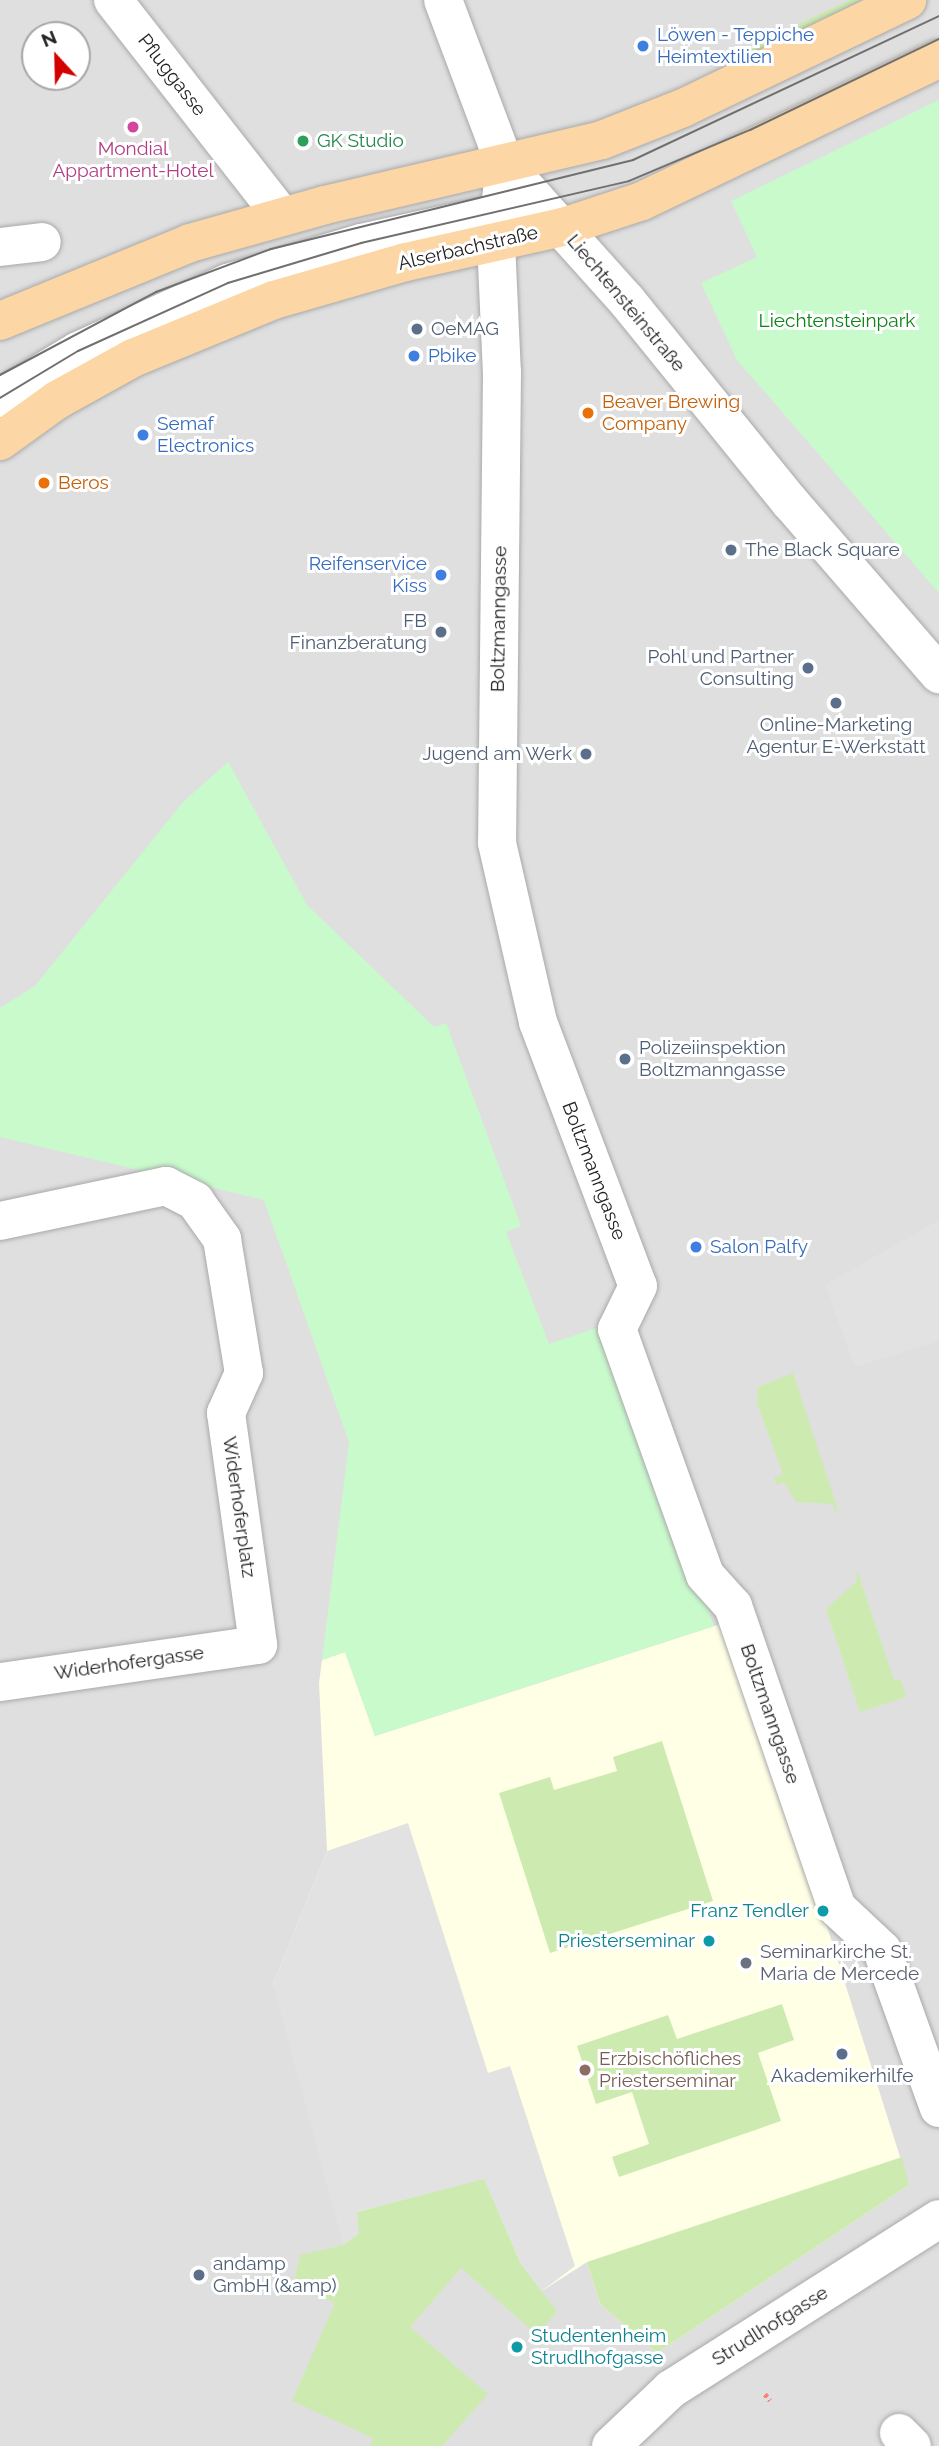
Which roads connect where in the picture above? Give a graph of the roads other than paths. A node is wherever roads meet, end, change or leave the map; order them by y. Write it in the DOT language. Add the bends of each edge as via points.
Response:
graph roads {
  1 [pos="113,0"];
  2 [pos="443,0"];
  3 [pos="907,0"];
  4 [pos="939,59"];
  5 [pos="505,165"];
  6 [pos="282,216"];
  7 [pos="563,226"];
  8 [pos="496,228"];
  9 [pos="42,242"];
  10 [pos="0,247"];
  11 [pos="0,321"];
  12 [pos="0,398"];
  13 [pos="0,441"];
  14 [pos="939,674"];
  15 [pos="0,1221"];
  16 [pos="258,1645"];
  17 [pos="0,1682"];
  18 [pos="939,2108"];
  19 [pos="939,2219"];
  20 [pos="611,2446"];
  1 -- 6 [label="street, Pfluggasse"];
  2 -- 5 [label="street, Liechtensteinstraße"];
  3 -- 5 [label="main road" via="683,108 602,140"];
  4 -- 7 [label="main road, Alserbachstraße" via="642,201"];
  5 -- 6 [label="main road"];
  5 -- 7 [label="street, Liechtensteinstraße"];
  5 -- 8 [label="street, Boltzmanngasse"];
  6 -- 11 [label="main road" via="131,263"];
  7 -- 8 [label="main road, Alserbachstraße"];
  7 -- 14 [label="street, Liechtensteinstraße"];
  8 -- 12 [label="street, Alserbachstraße" via="361,243 228,283 78,351"];
  8 -- 13 [label="main road, Alserbachstraße" via="274,300 133,358 57,400"];
  8 -- 18 [label="street, Boltzmanngasse" via="502,372 497,843 538,1022 638,1286 617,1329 705,1575 733,1606 836,1908 881,1950"];
  9 -- 10 [label="street"];
  15 -- 16 [label="street, Widerhoferplatz" via="166,1186 195,1201 222,1239 244,1373 226,1413"];
  16 -- 17 [label="street, Widerhofergasse"];
  19 -- 20 [label="street, Strudlhofgasse" via="671,2389"];
}
